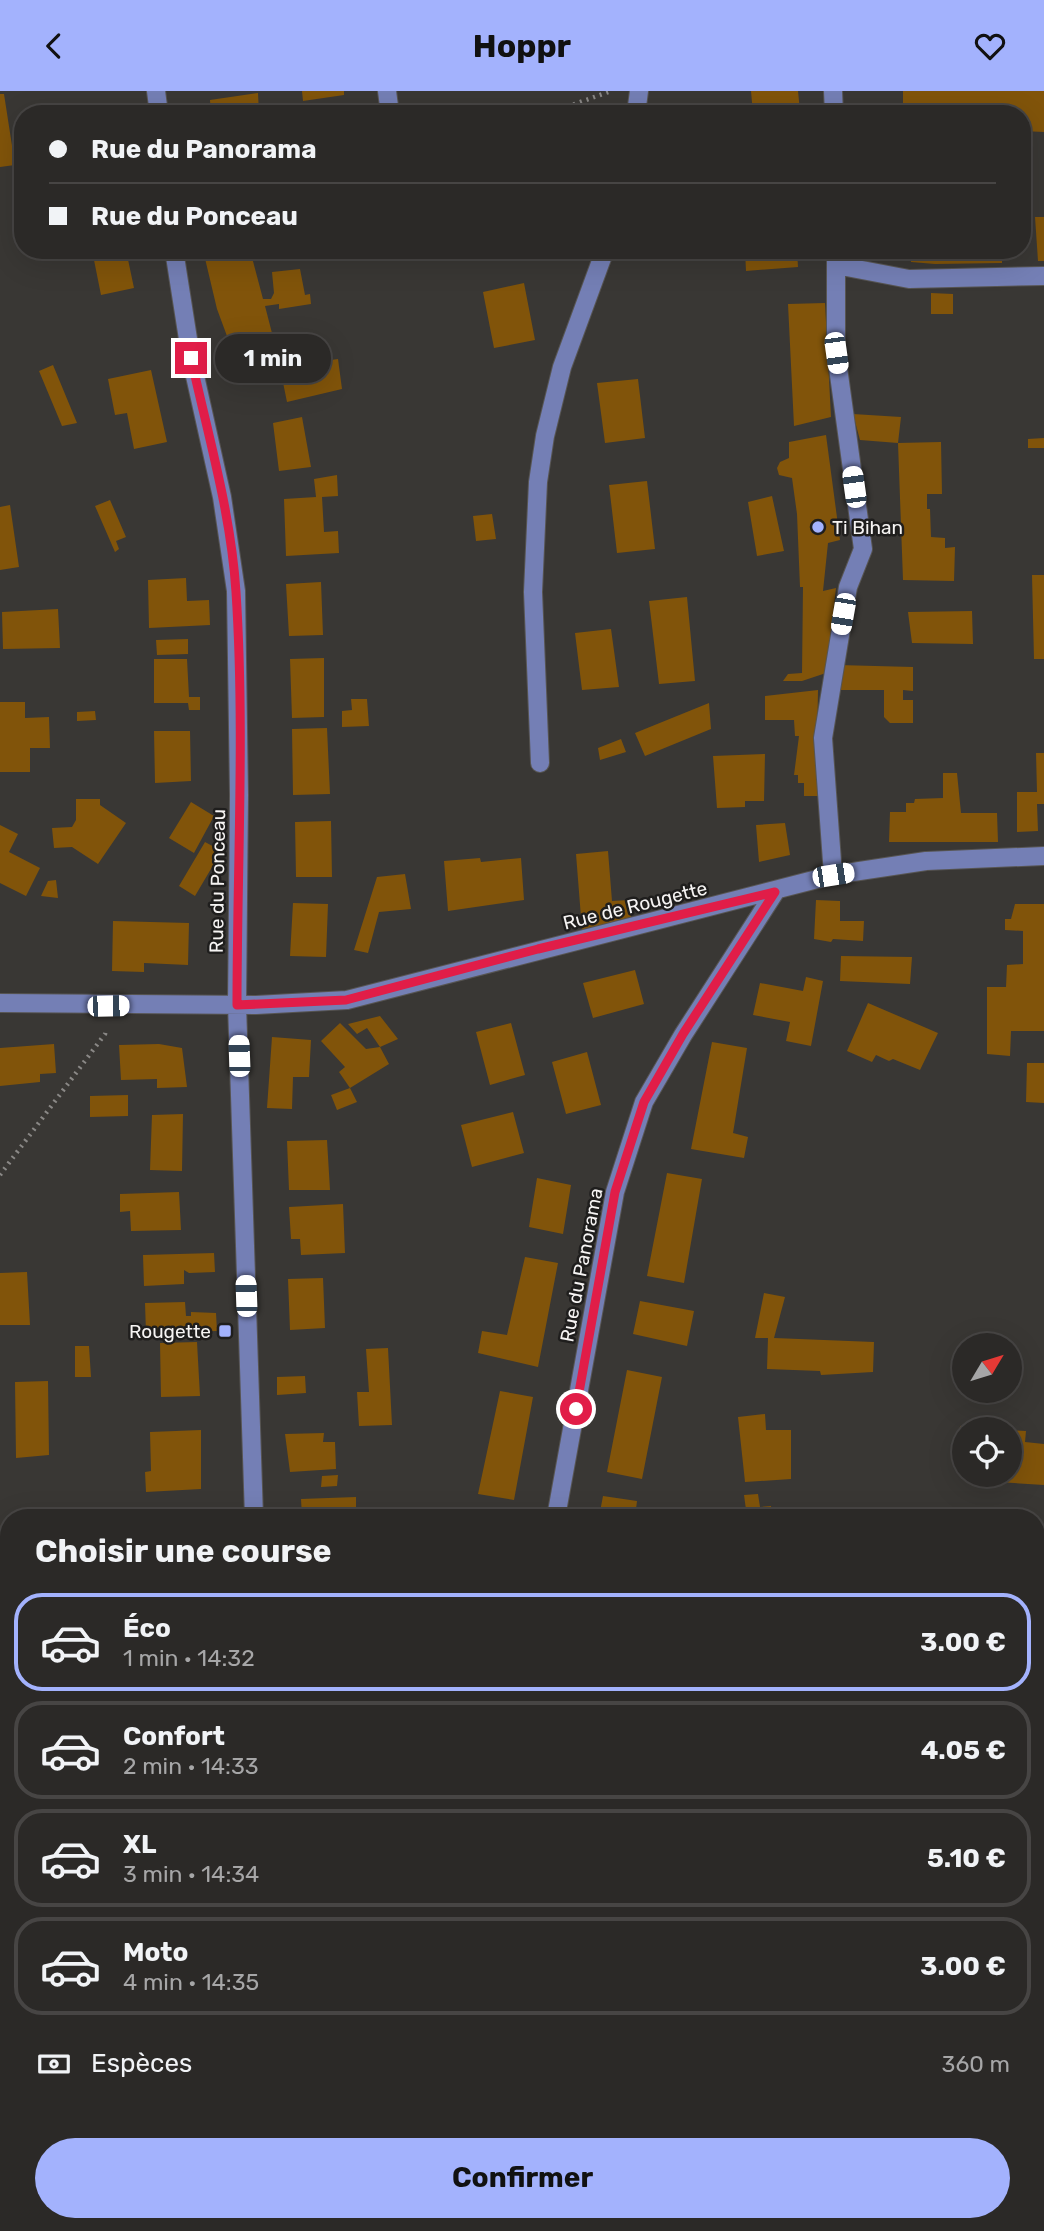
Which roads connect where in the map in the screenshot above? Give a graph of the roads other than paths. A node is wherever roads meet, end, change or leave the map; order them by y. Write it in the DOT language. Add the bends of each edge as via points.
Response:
graph roads {
  1 [pos="175,259"];
  2 [pos="602,259"];
  3 [pos="836,259"];
  4 [pos="843,259"];
  5 [pos="1044,276"];
  6 [pos="540,764"];
  7 [pos="1044,856"];
  8 [pos="833,875"];
  9 [pos="775,892"];
  10 [pos="0,1003"];
  11 [pos="237,1005"];
  12 [pos="254,1509"];
  13 [pos="557,1509"];
  1 -- 11 [label="street, Rue du Ponceau" via="236,591"];
  2 -- 6 [label="street" via="562,367 538,482 533,592"];
  3 -- 8 [label="street" via="836,353 863,549 848,587 823,738"];
  4 -- 5 [label="street" via="909,279"];
  7 -- 8 [label="street, Rue de Rougette" via="926,861"];
  8 -- 9 [label="street, Rue de Rougette"];
  9 -- 11 [label="street, Rue de Rougette" via="346,1000"];
  9 -- 13 [label="street, Rue du Panorama" via="644,1102 615,1192"];
  10 -- 11 [label="street, Rue de Rougette"];
  11 -- 12 [label="street, Rue du Ponceau"];
}
